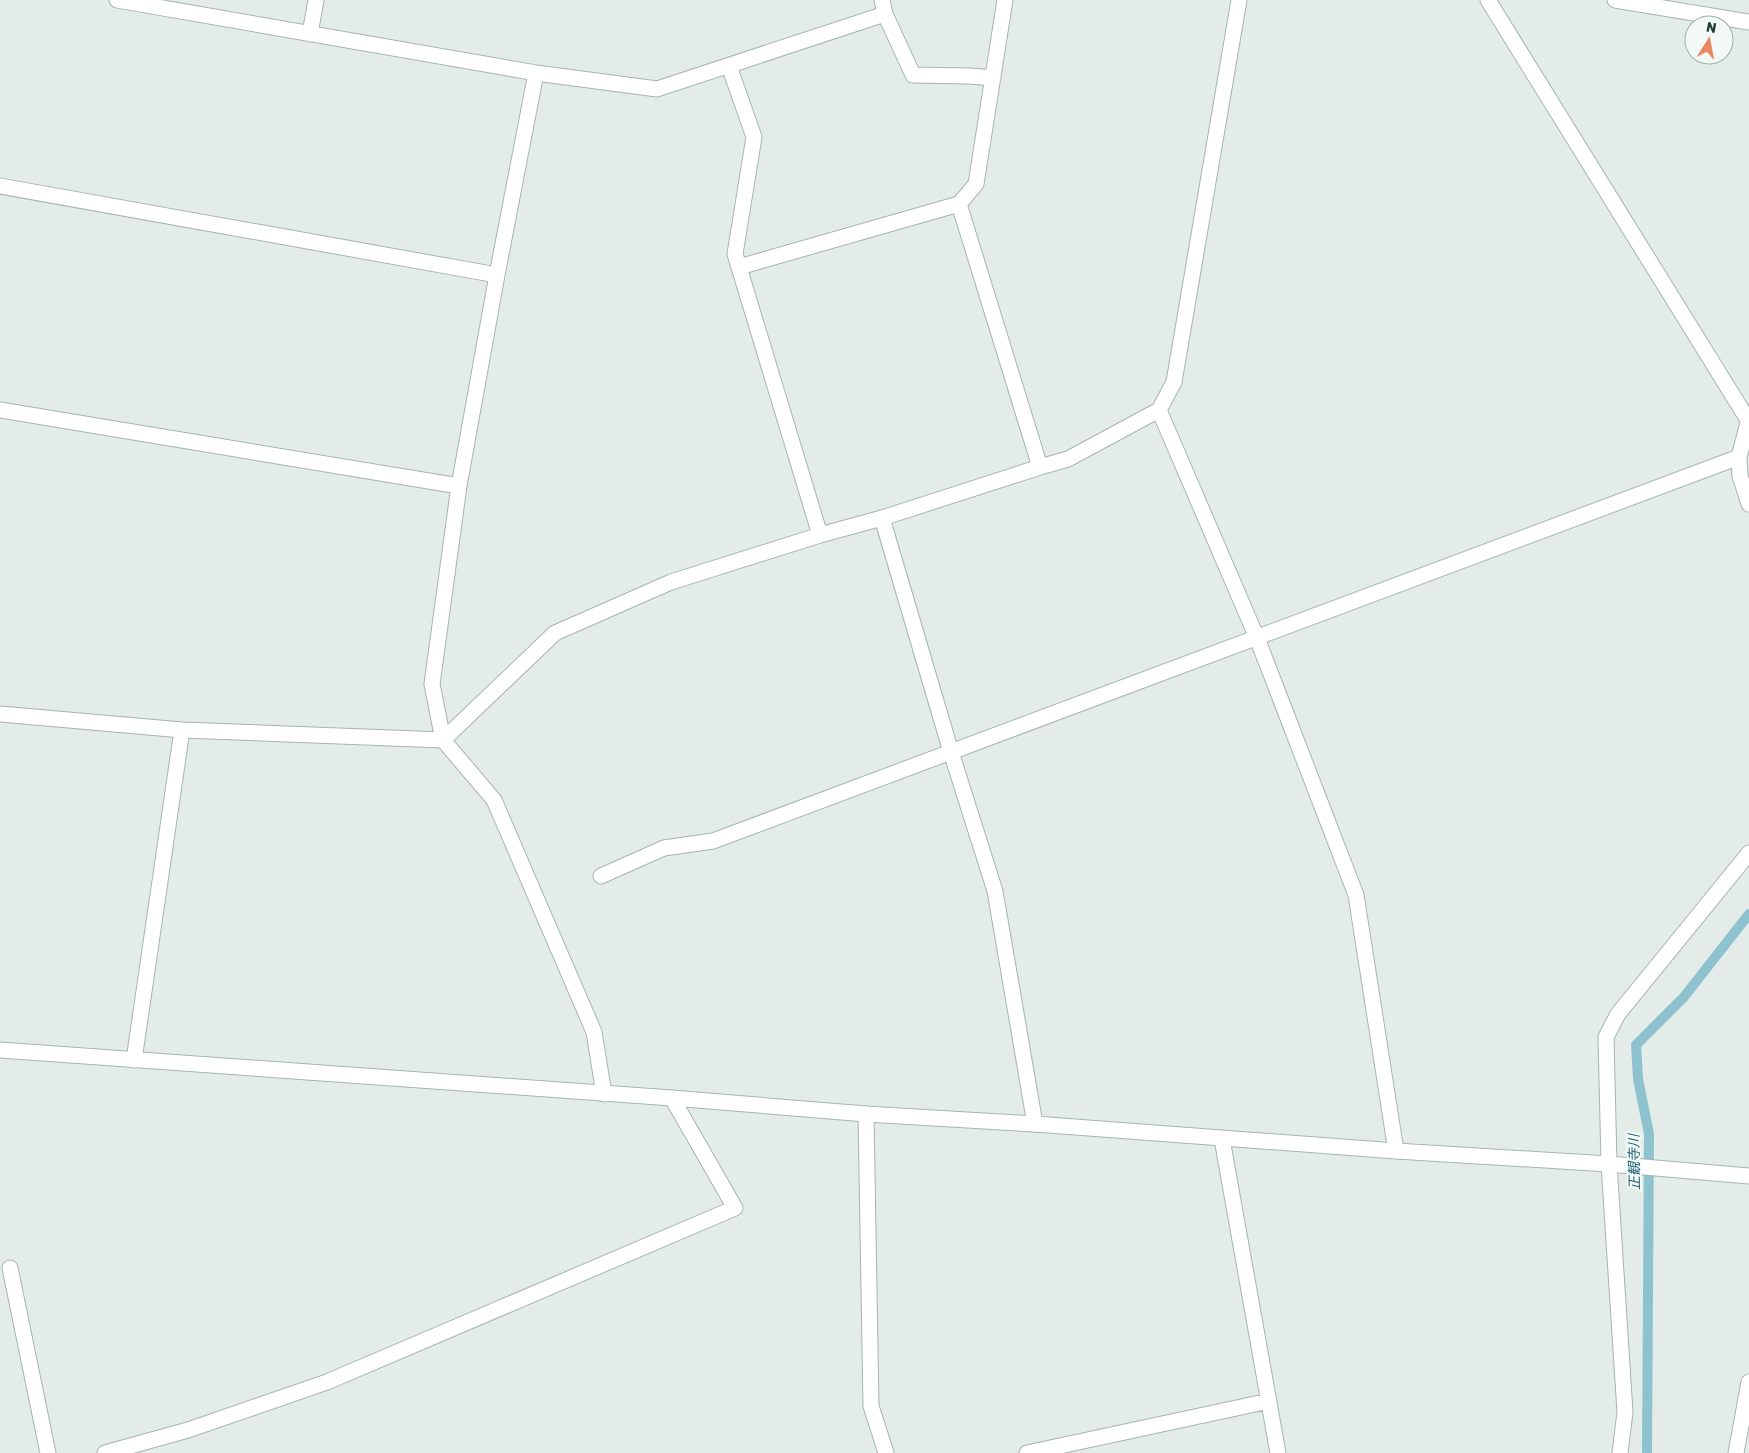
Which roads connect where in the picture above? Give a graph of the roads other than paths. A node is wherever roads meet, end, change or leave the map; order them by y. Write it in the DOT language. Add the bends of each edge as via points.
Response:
graph roads {
  1 [pos="117,0"];
  2 [pos="316,0"];
  3 [pos="1005,0"];
  4 [pos="1238,0"];
  5 [pos="1488,0"];
  6 [pos="1615,0"];
  7 [pos="884,7"];
  8 [pos="1749,22"];
  9 [pos="310,34"];
  10 [pos="729,66"];
  11 [pos="536,73"];
  12 [pos="992,78"];
  13 [pos="0,186"];
  14 [pos="959,204"];
  15 [pos="739,267"];
  16 [pos="497,275"];
  17 [pos="0,410"];
  18 [pos="1159,410"];
  19 [pos="1749,419"];
  20 [pos="1739,457"];
  21 [pos="1040,467"];
  22 [pos="459,486"];
  23 [pos="1749,504"];
  24 [pos="882,518"];
  25 [pos="820,535"];
  26 [pos="1257,638"];
  27 [pos="0,714"];
  28 [pos="182,730"];
  29 [pos="443,740"];
  30 [pos="951,752"];
  31 [pos="1749,853"];
  32 [pos="600,876"];
  33 [pos="0,1050"];
  34 [pos="134,1060"];
  35 [pos="604,1094"];
  36 [pos="672,1098"];
  37 [pos="866,1114"];
  38 [pos="1035,1124"];
  39 [pos="1222,1139"];
  40 [pos="1396,1151"];
  41 [pos="1609,1164"];
  42 [pos="1749,1176"];
  43 [pos="10,1268"];
  44 [pos="1749,1382"];
  45 [pos="1269,1401"];
  46 [pos="48,1453"];
  47 [pos="105,1453"];
  48 [pos="886,1453"];
  49 [pos="1028,1453"];
  50 [pos="1278,1453"];
  51 [pos="1620,1453"];
  52 [pos="1736,1453"];
  1 -- 9 [label="street"];
  2 -- 9 [label="street"];
  3 -- 12 [label="street"];
  4 -- 18 [label="street" via="1174,382"];
  5 -- 19 [label="street"];
  6 -- 8 [label="street"];
  7 -- 10 [label="street"];
  7 -- 12 [label="street" via="913,75"];
  9 -- 11 [label="street"];
  10 -- 11 [label="street" via="657,89"];
  10 -- 15 [label="street" via="754,137 735,254"];
  11 -- 16 [label="street"];
  12 -- 14 [label="street" via="976,184"];
  13 -- 16 [label="street"];
  14 -- 15 [label="street"];
  14 -- 21 [label="street"];
  15 -- 25 [label="street"];
  16 -- 22 [label="street"];
  17 -- 22 [label="street"];
  18 -- 21 [label="street" via="1068,459"];
  18 -- 26 [label="street"];
  19 -- 20 [label="street"];
  20 -- 23 [label="street" via="1740,476"];
  20 -- 26 [label="street"];
  21 -- 24 [label="street"];
  22 -- 29 [label="street" via="432,684"];
  24 -- 25 [label="street"];
  24 -- 30 [label="street"];
  25 -- 29 [label="street" via="671,582 555,633"];
  26 -- 30 [label="street"];
  26 -- 40 [label="street" via="1356,895"];
  27 -- 28 [label="street"];
  28 -- 29 [label="street"];
  28 -- 34 [label="street"];
  29 -- 35 [label="street" via="494,800 594,1032"];
  30 -- 32 [label="street" via="713,841 664,848"];
  30 -- 38 [label="street" via="995,891"];
  31 -- 41 [label="street" via="1618,1014 1606,1037"];
  33 -- 34 [label="street"];
  34 -- 35 [label="street"];
  35 -- 36 [label="street"];
  36 -- 37 [label="street"];
  36 -- 47 [label="street" via="736,1208 327,1382 188,1430"];
  37 -- 38 [label="street"];
  37 -- 48 [label="street" via="871,1406"];
  38 -- 39 [label="street"];
  39 -- 40 [label="street"];
  39 -- 45 [label="street"];
  40 -- 41 [label="street"];
  41 -- 42 [label="street"];
  41 -- 51 [label="street" via="1624,1412"];
  43 -- 46 [label="street"];
  44 -- 52 [label="street"];
  45 -- 49 [label="street"];
  45 -- 50 [label="street"];
}
